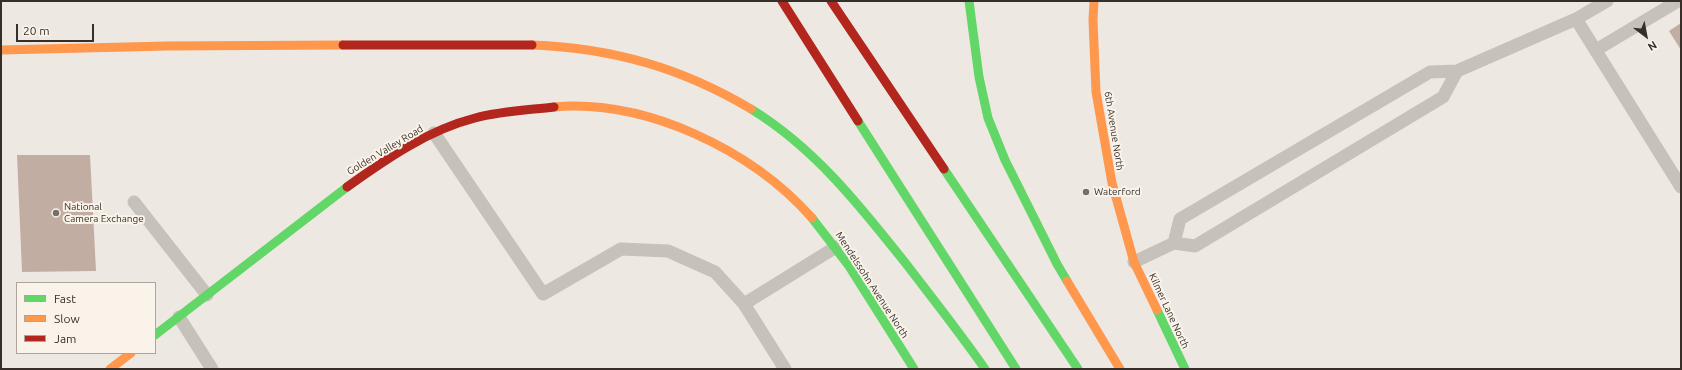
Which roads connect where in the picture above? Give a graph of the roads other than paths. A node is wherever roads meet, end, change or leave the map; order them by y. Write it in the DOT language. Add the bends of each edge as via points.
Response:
graph roads {
  1 [pos="782,1"];
  2 [pos="831,1"];
  3 [pos="969,1"];
  4 [pos="1094,1"];
  5 [pos="1607,1"];
  6 [pos="1678,1"];
  7 [pos="1576,19"];
  8 [pos="1,50"];
  9 [pos="1596,50"];
  10 [pos="1457,71"];
  11 [pos="434,133"];
  12 [pos="694,133"];
  13 [pos="1681,187"];
  14 [pos="134,202"];
  15 [pos="1174,243"];
  16 [pos="836,247"];
  17 [pos="1134,262"];
  18 [pos="207,295"];
  19 [pos="744,304"];
  20 [pos="179,317"];
  21 [pos="156,334"];
  22 [pos="130,354"];
  23 [pos="110,369"];
  24 [pos="212,369"];
  25 [pos="785,369"];
  26 [pos="914,369"];
  27 [pos="985,369"];
  28 [pos="1016,369"];
  29 [pos="1078,369"];
  30 [pos="1120,369"];
  31 [pos="1185,369"];
  1 -- 28 [label="main road"];
  2 -- 29 [label="main road"];
  3 -- 30 [label="main road" via="979,77 988,118 1005,160 1057,264"];
  4 -- 17 [label="main road, 6th Avenue North" via="1096,92 1112,183"];
  5 -- 7 [label="lane"];
  6 -- 9 [label="lane"];
  7 -- 9 [label="lane"];
  7 -- 10 [label="lane"];
  8 -- 27 [label="main road" via="508,44 587,49 650,63 712,88 771,123 797,142 836,179 875,224 964,338"];
  9 -- 13 [label="lane"];
  10 -- 15 [label="lane" via="1443,97 1195,246"];
  10 -- 15 [label="lane" via="1430,72 1180,219"];
  11 -- 12 [label="main road, Golden Valley Road" via="461,121 490,114 584,106 628,113"];
  11 -- 18 [label="main road, Golden Valley Road" via="382,162 348,185"];
  11 -- 19 [label="lane" via="543,294 621,249 668,251 715,272"];
  12 -- 16 [label="main road, Mendelssohn Avenue North" via="746,162 788,194 804,208"];
  14 -- 18 [label="lane"];
  15 -- 17 [label="lane"];
  16 -- 19 [label="lane"];
  16 -- 26 [label="main road, Mendelssohn Avenue North"];
  17 -- 31 [label="main road, Kilmer Lane North"];
  18 -- 20 [label="main road, Golden Valley Road"];
  19 -- 25 [label="lane"];
  20 -- 21 [label="main road, Golden Valley Road"];
  20 -- 24 [label="lane"];
  22 -- 23 [label="main road"];
}
